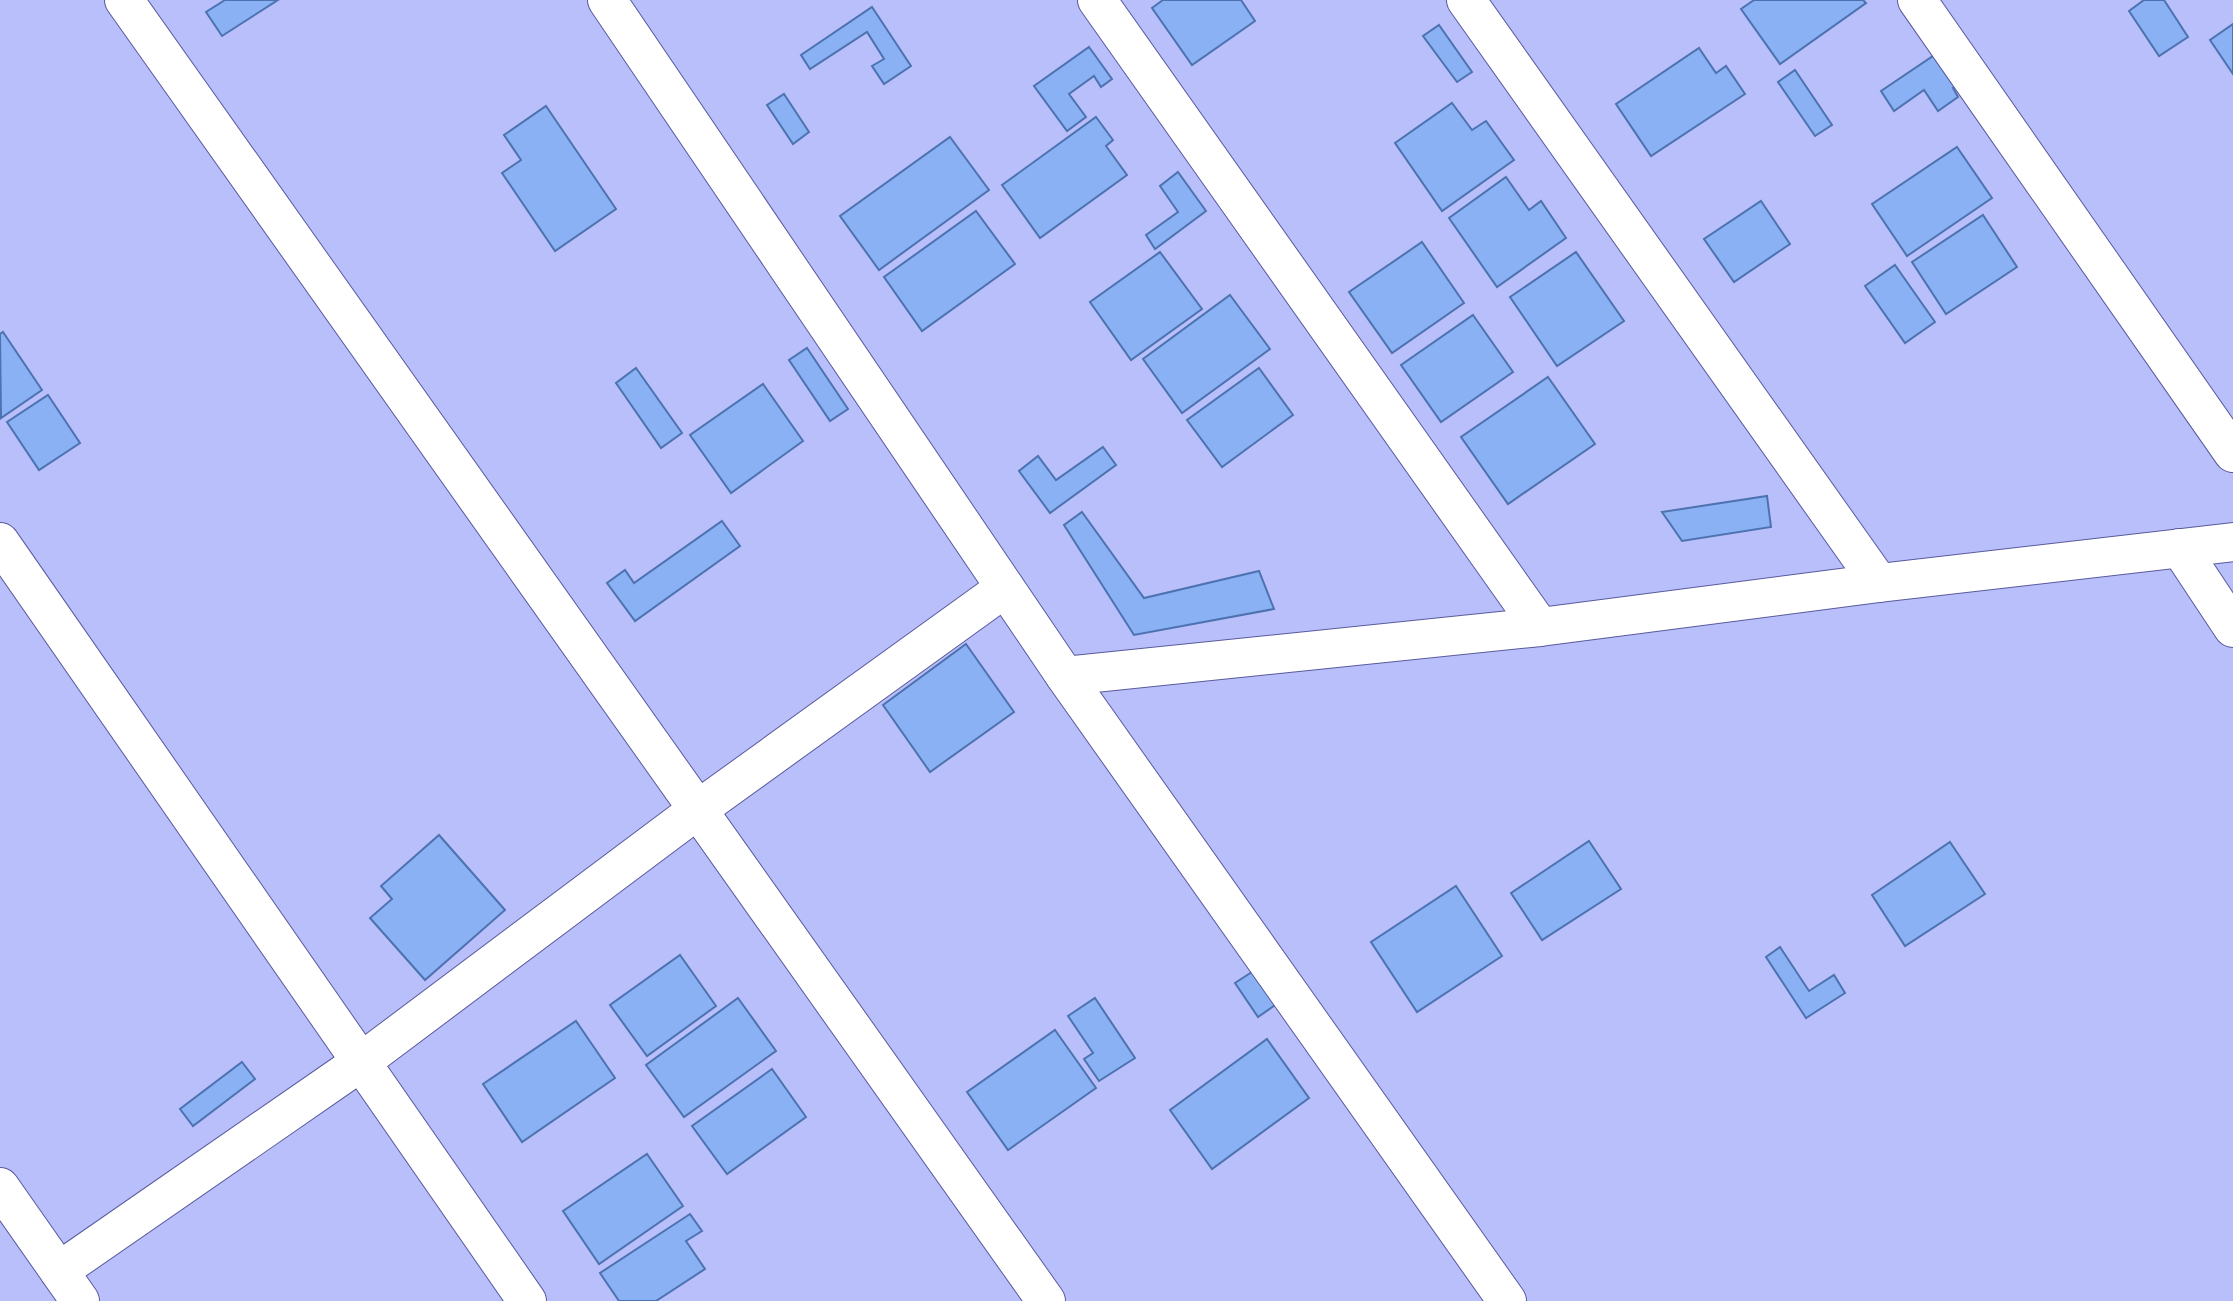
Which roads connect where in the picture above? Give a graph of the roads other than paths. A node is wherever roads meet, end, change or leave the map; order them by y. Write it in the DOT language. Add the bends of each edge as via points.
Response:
graph roads {
  1 [pos="124,0"];
  2 [pos="607,0"];
  3 [pos="1097,0"];
  4 [pos="1466,0"];
  5 [pos="1916,0"];
  6 [pos="2233,453"];
  7 [pos="0,542"];
  8 [pos="2233,542"];
  9 [pos="2180,548"];
  10 [pos="1879,583"];
  11 [pos="1005,588"];
  12 [pos="1540,627"];
  13 [pos="2233,628"];
  14 [pos="1065,676"];
  15 [pos="700,808"];
  16 [pos="361,1062"];
  17 [pos="0,1187"];
  18 [pos="70,1286"];
  19 [pos="527,1301"];
  20 [pos="1046,1301"];
  21 [pos="1507,1301"];
  1 -- 15 [label="street"];
  2 -- 11 [label="street"];
  3 -- 12 [label="street"];
  4 -- 10 [label="street"];
  5 -- 6 [label="street"];
  7 -- 16 [label="street"];
  8 -- 9 [label="street"];
  9 -- 10 [label="street"];
  9 -- 13 [label="street"];
  10 -- 12 [label="street"];
  11 -- 14 [label="street"];
  11 -- 15 [label="street"];
  12 -- 14 [label="street"];
  14 -- 21 [label="street"];
  15 -- 16 [label="street"];
  15 -- 20 [label="street"];
  16 -- 18 [label="street"];
  16 -- 19 [label="street"];
  17 -- 18 [label="street"];
}
